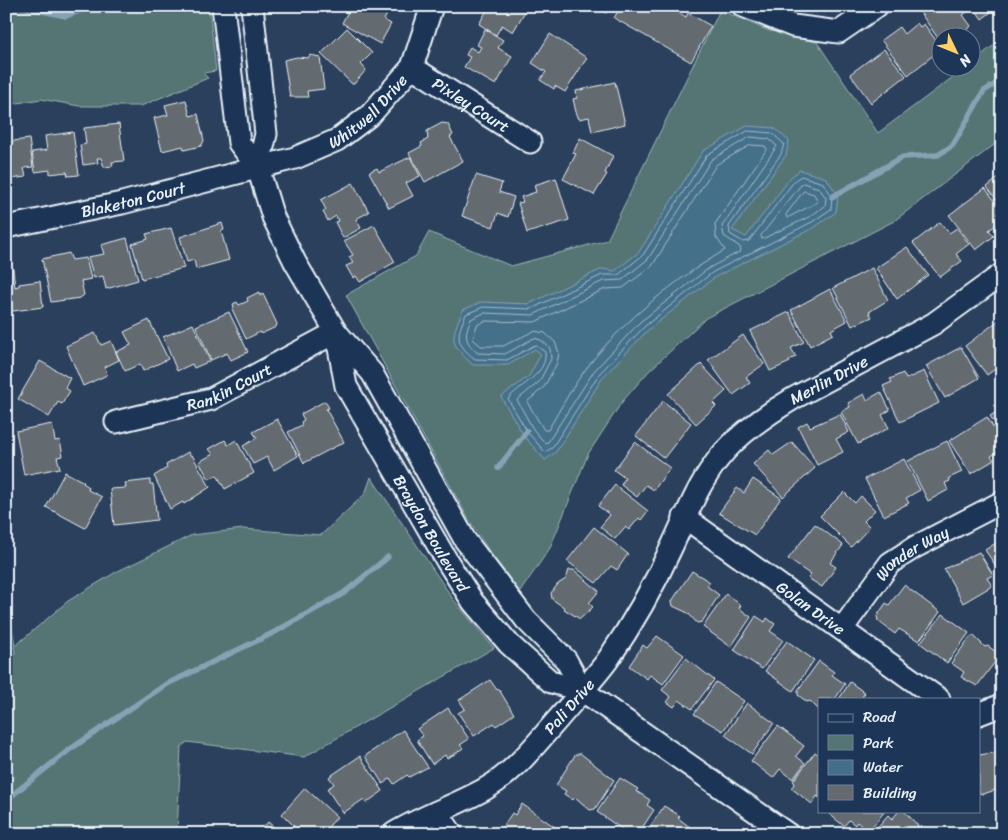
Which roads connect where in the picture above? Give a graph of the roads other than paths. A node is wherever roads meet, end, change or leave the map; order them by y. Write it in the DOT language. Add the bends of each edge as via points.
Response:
graph roads {
  1 [pos="223,6"];
  2 [pos="252,6"];
  3 [pos="432,6"];
  4 [pos="744,6"];
  5 [pos="877,6"];
  6 [pos="412,67"];
  7 [pos="530,142"];
  8 [pos="258,168"];
  9 [pos="6,227"];
  10 [pos="1002,274"];
  11 [pos="336,332"];
  12 [pos="116,422"];
  13 [pos="1002,502"];
  14 [pos="684,517"];
  15 [pos="842,629"];
  16 [pos="583,691"];
  17 [pos="938,698"];
  18 [pos="1002,706"];
  19 [pos="980,714"];
  20 [pos="437,812"];
  21 [pos="393,834"];
  22 [pos="452,834"];
  23 [pos="788,834"];
  1 -- 8 [label="street, Braydon Boulevard" via="239,143"];
  2 -- 8 [label="street" via="266,134"];
  3 -- 6 [label="street, Whitwell Drive"];
  4 -- 5 [label="street" via="793,26 839,32"];
  6 -- 7 [label="street, Pixley Court"];
  6 -- 8 [label="street, Whitwell Drive" via="370,115 337,140 312,152"];
  8 -- 9 [label="street, Blaketon Court" via="122,203"];
  8 -- 11 [label="street, Braydon Boulevard" via="273,217"];
  10 -- 14 [label="street, Merlin Drive" via="933,324 794,398 753,425 712,468"];
  11 -- 12 [label="street, Rankin Court" via="211,399"];
  11 -- 16 [label="street, Braydon Boulevard" via="372,373 481,563 526,620 566,660"];
  11 -- 16 [label="street, Braydon Boulevard" via="346,386 473,602 509,644 550,682"];
  13 -- 15 [label="street, Wonder Way" via="890,563"];
  14 -- 15 [label="street, Golan Drive"];
  14 -- 16 [label="street, Pali Drive" via="640,609"];
  15 -- 17 [label="street, Golan Drive"];
  16 -- 20 [label="street, Pali Drive" via="510,771 485,789"];
  16 -- 23 [label="street, Braydon Boulevard"];
  18 -- 19 [label="street"];
  20 -- 21 [label="street, Pali Drive"];
  20 -- 22 [label="street"];
}
